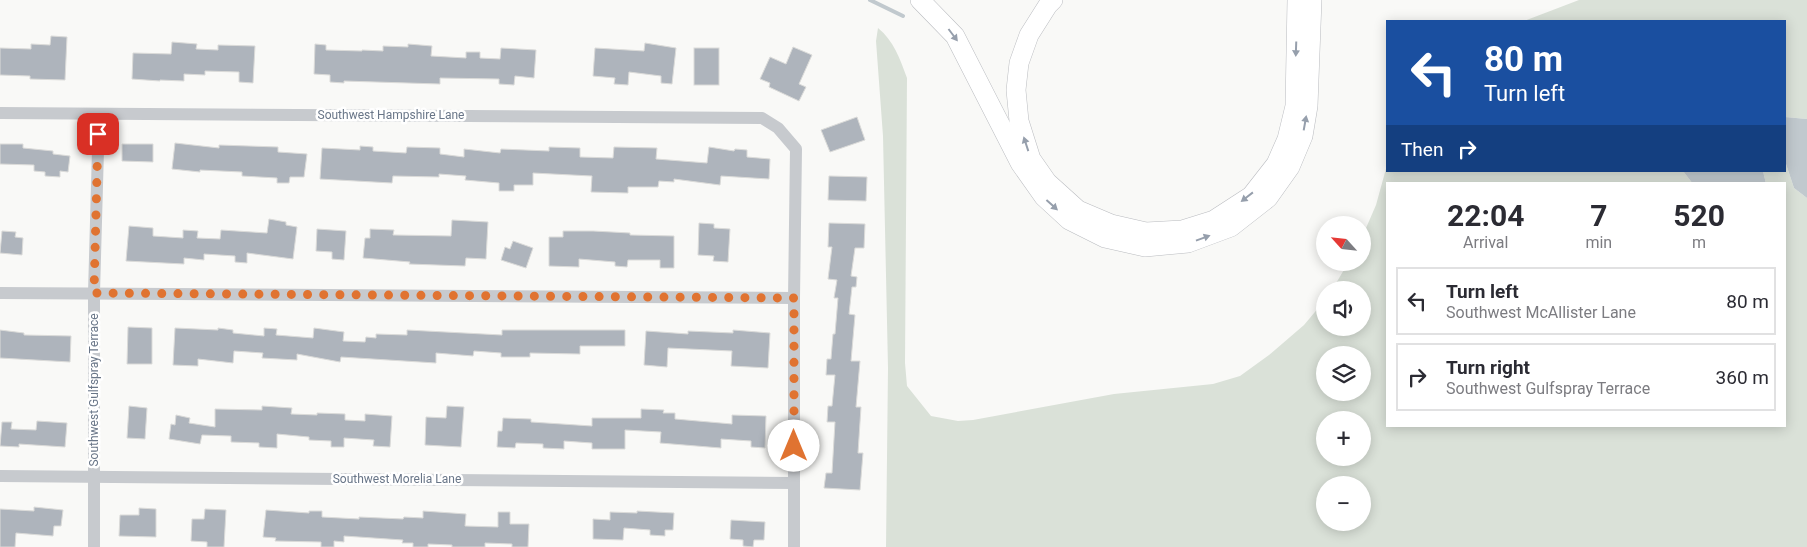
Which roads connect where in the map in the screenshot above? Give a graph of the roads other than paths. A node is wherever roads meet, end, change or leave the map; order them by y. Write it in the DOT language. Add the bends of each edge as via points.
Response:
graph roads {
  1 [pos="920,0"];
  2 [pos="1053,0"];
  3 [pos="1297,0"];
  4 [pos="1312,0"];
  5 [pos="0,113"];
  6 [pos="99,114"];
  7 [pos="0,293"];
  8 [pos="94,293"];
  9 [pos="794,298"];
  10 [pos="0,476"];
  11 [pos="94,477"];
  12 [pos="794,483"];
  13 [pos="94,547"];
  14 [pos="794,547"];
  1 -- 4 [label="highway, one-way" via="955,36 1020,163 1044,197 1069,220 1106,238 1145,247 1188,243 1232,227 1268,198 1290,168 1303,136 1308,106"];
  3 -- 2 [label="highway, one-way" via="1294,106 1287,139 1276,164 1251,196 1214,220 1182,230 1146,232 1111,224 1078,210 1048,182 1031,159 1019,121 1016,90 1019,62 1029,35"];
  5 -- 6 [label="street, Southwest Hampshire Lane"];
  6 -- 8 [label="street, Southwest Gulfspray Terrace"];
  6 -- 9 [label="street, Southwest Hampshire Lane" via="762,118 778,128 796,149"];
  7 -- 8 [label="street"];
  8 -- 9 [label="street"];
  8 -- 11 [label="street, Southwest Gulfspray Terrace"];
  9 -- 12 [label="street"];
  10 -- 11 [label="street, Southwest Morelia Lane"];
  11 -- 12 [label="street, Southwest Morelia Lane"];
  11 -- 13 [label="street, Southwest Gulfspray Terrace"];
  12 -- 14 [label="street"];
}
